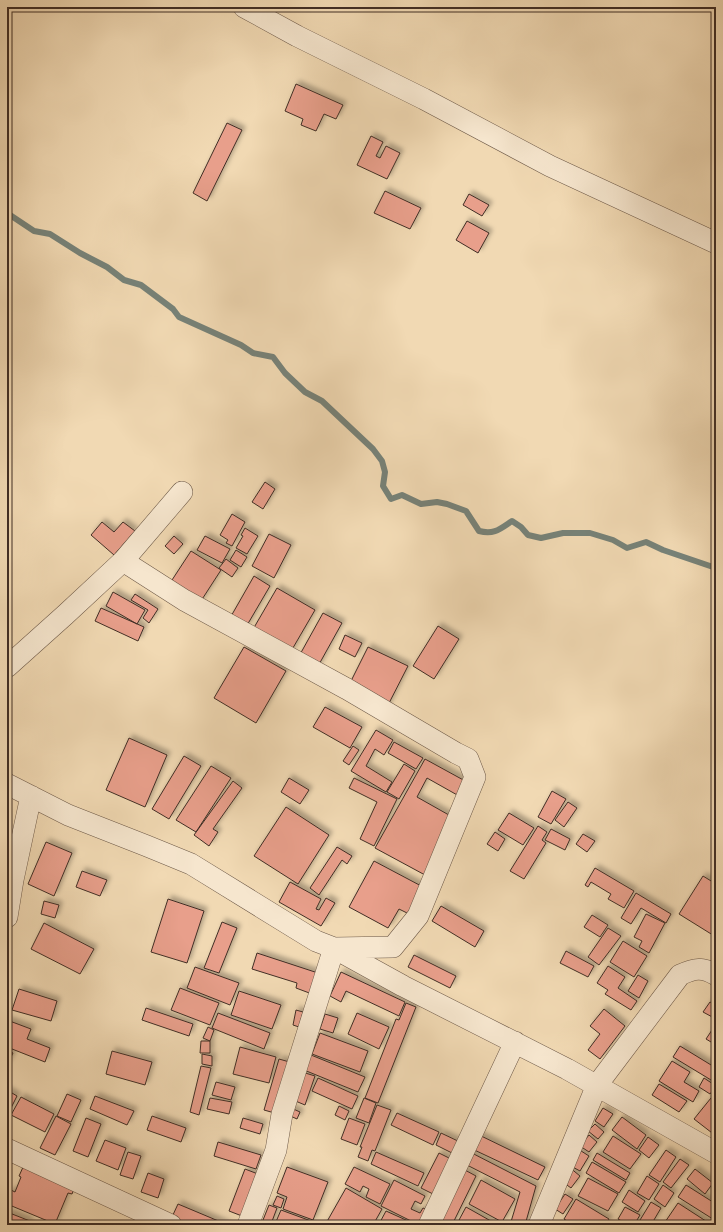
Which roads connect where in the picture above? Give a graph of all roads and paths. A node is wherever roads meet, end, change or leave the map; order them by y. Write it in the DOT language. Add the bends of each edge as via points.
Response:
graph roads {
  1 [pos="244,7"];
  2 [pos="716,243"];
  3 [pos="182,492"];
  4 [pos="123,561"];
  5 [pos="7,667"];
  6 [pos="7,784"];
  7 [pos="31,796"];
  8 [pos="7,917"];
  9 [pos="334,948"];
  10 [pos="716,975"];
  11 [pos="515,1042"];
  12 [pos="597,1086"];
  13 [pos="7,1149"];
  14 [pos="716,1153"];
  15 [pos="171,1225"];
  16 [pos="248,1225"];
  17 [pos="429,1225"];
  18 [pos="539,1225"];
  1 -- 2 [label="street" via="550,166"];
  3 -- 4 [label="street"];
  4 -- 5 [label="street"];
  4 -- 9 [label="street" via="184,600 468,759 475,777 418,916 393,947"];
  6 -- 7 [label="street"];
  7 -- 8 [label="street"];
  7 -- 9 [label="street" via="68,815 191,864 316,941"];
  9 -- 11 [label="street"];
  9 -- 16 [label="street" via="282,1114 276,1150"];
  10 -- 12 [label="street" via="706,970 691,970 680,975"];
  11 -- 12 [label="street"];
  11 -- 17 [label="street"];
  12 -- 14 [label="street"];
  12 -- 18 [label="street"];
  13 -- 15 [label="street"];
}
